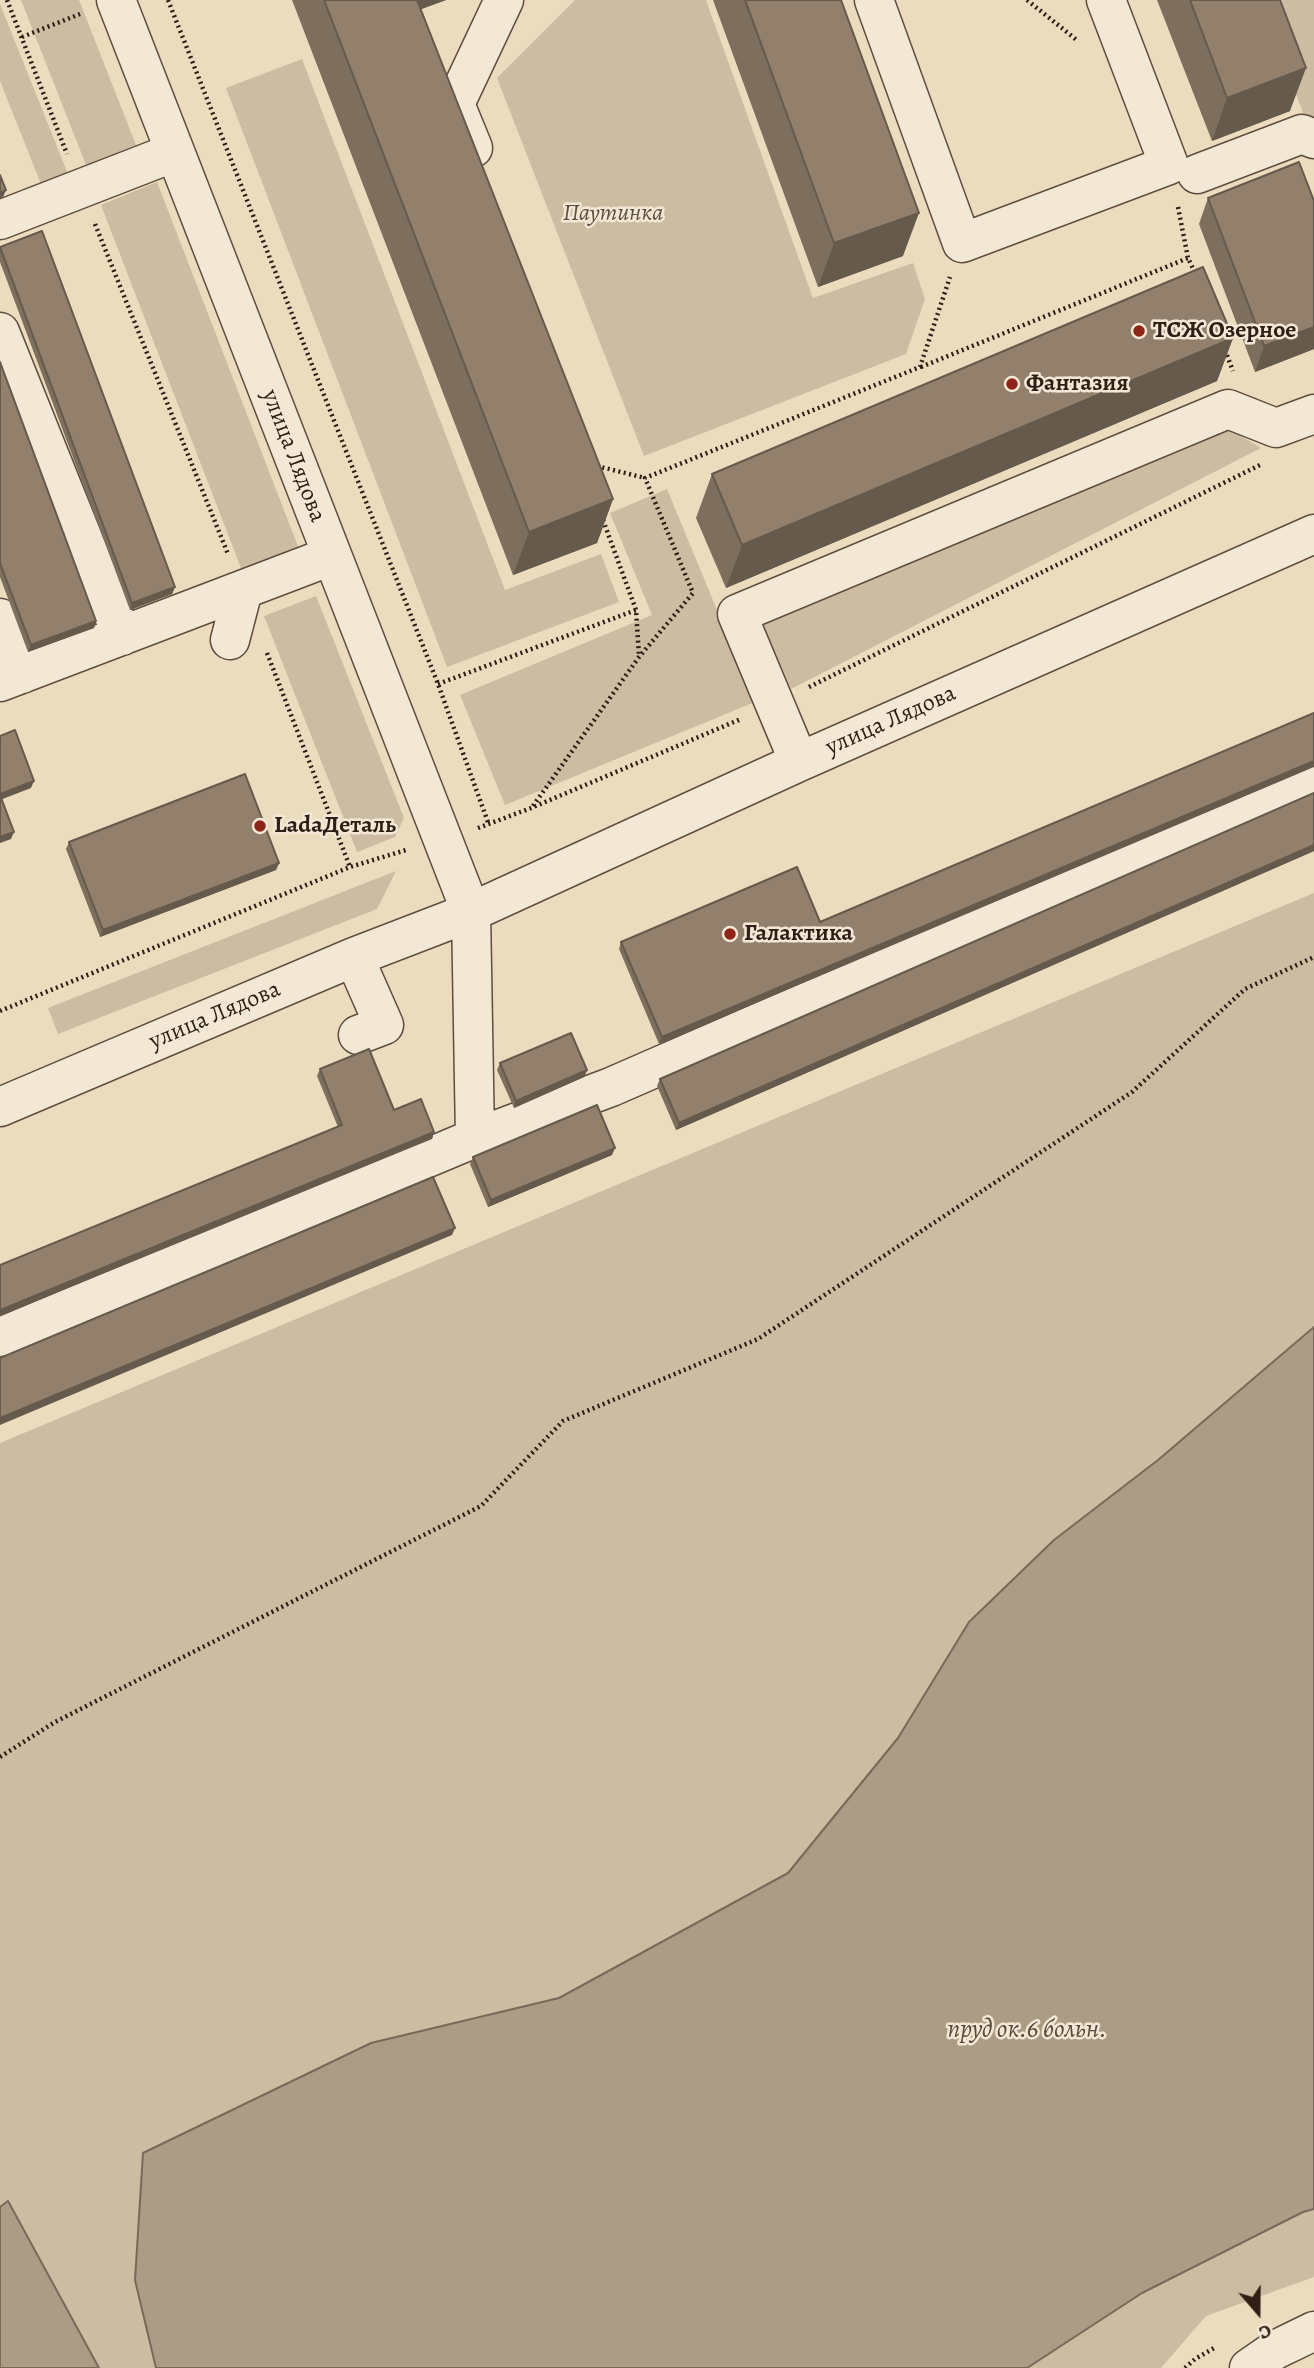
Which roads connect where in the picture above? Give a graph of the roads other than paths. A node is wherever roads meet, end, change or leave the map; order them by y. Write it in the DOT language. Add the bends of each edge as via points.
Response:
graph roads {
  1 [pos="116,0"];
  2 [pos="503,0"];
  3 [pos="874,0"];
  4 [pos="1105,0"];
  5 [pos="1314,139"];
  6 [pos="175,152"];
  7 [pos="1183,170"];
  8 [pos="485,181"];
  9 [pos="0,220"];
  10 [pos="0,332"];
  11 [pos="1314,414"];
  12 [pos="1314,534"];
  13 [pos="331,556"];
  14 [pos="243,590"];
  15 [pos="0,618"];
  16 [pos="122,636"];
  17 [pos="230,640"];
  18 [pos="11,678"];
  19 [pos="799,762"];
  20 [pos="1314,781"];
  21 [pos="471,912"];
  22 [pos="354,957"];
  23 [pos="358,1035"];
  24 [pos="0,1107"];
  25 [pos="475,1138"];
  26 [pos="0,1337"];
  27 [pos="1314,2331"];
  28 [pos="1249,2368"];
  1 -- 6 [label="street, улица Лядова"];
  2 -- 8 [label="street" via="455,104"];
  3 -- 7 [label="street" via="962,243"];
  4 -- 7 [label="street"];
  5 -- 7 [label="street" via="1302,134"];
  6 -- 9 [label="street"];
  6 -- 13 [label="street, улица Лядова"];
  10 -- 16 [label="street"];
  11 -- 19 [label="street" via="1276,428 1228,410 737,614"];
  12 -- 19 [label="street, улица Лядова"];
  13 -- 14 [label="street"];
  13 -- 21 [label="street, улица Лядова"];
  14 -- 16 [label="street"];
  14 -- 17 [label="street"];
  15 -- 18 [label="street"];
  16 -- 18 [label="street"];
  19 -- 21 [label="street, улица Лядова"];
  20 -- 25 [label="street" via="624,1081"];
  21 -- 22 [label="street, улица Лядова"];
  21 -- 25 [label="street"];
  22 -- 23 [label="street" via="384,1025"];
  22 -- 24 [label="street, улица Лядова"];
  25 -- 26 [label="street"];
  27 -- 28 [label="street"];
}
